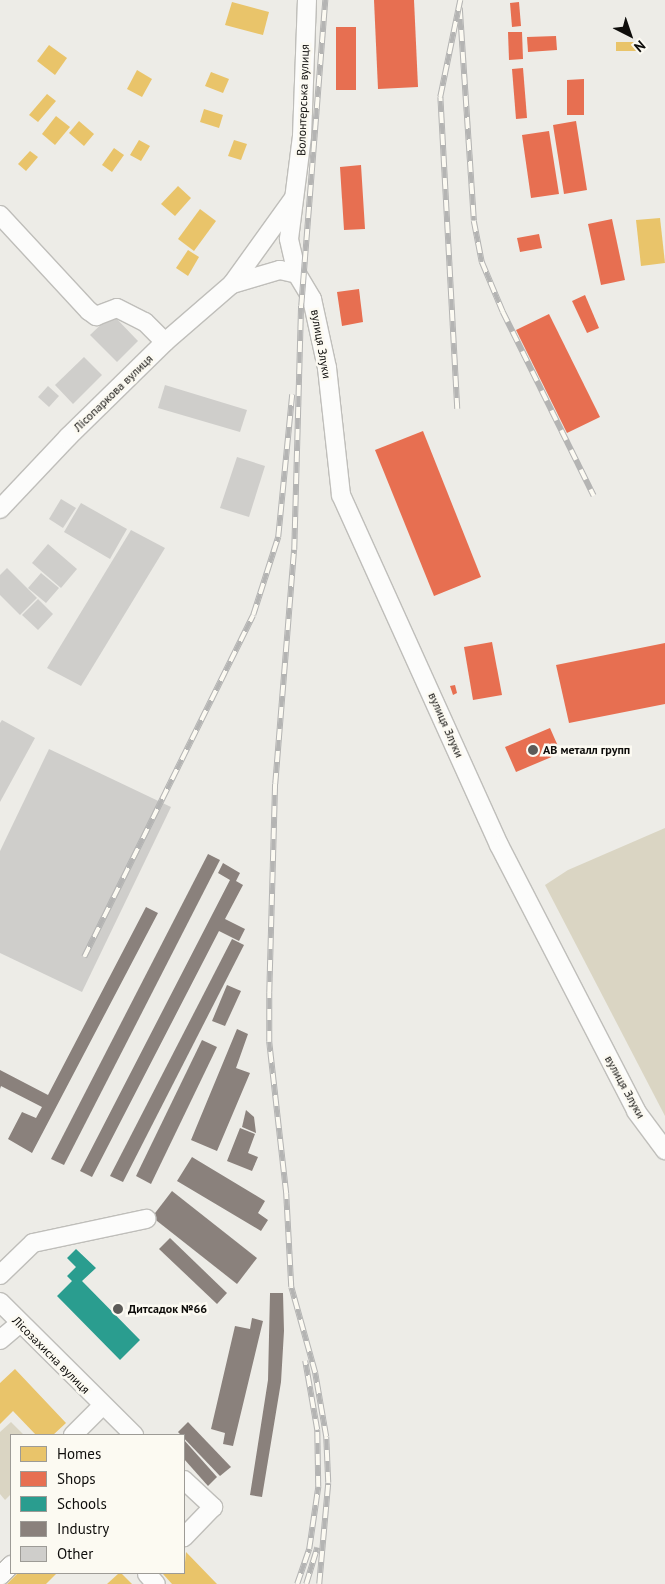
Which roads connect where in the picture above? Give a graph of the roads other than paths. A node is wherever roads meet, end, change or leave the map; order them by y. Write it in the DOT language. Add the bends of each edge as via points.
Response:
graph roads {
  1 [pos="306,0"];
  2 [pos="293,199"];
  3 [pos="0,215"];
  4 [pos="266,238"];
  5 [pos="289,239"];
  6 [pos="297,274"];
  7 [pos="232,284"];
  8 [pos="165,342"];
  9 [pos="0,509"];
  10 [pos="665,1150"];
  11 [pos="146,1219"];
  12 [pos="0,1275"];
  13 [pos="0,1302"];
  14 [pos="19,1324"];
  15 [pos="0,1340"];
  16 [pos="102,1406"];
  17 [pos="74,1434"];
  18 [pos="133,1434"];
  19 [pos="185,1481"];
  20 [pos="185,1536"];
  21 [pos="10,1566"];
  22 [pos="0,1576"];
  1 -- 2 [label="street, Волонтерська вулиця" via="302,136"];
  2 -- 4 [label="street, Волонтерська вулиця"];
  2 -- 5 [label="street, Волонтерська вулиця"];
  3 -- 8 [label="street" via="89,311 96,316 117,308 145,322"];
  4 -- 7 [label="street, Лісопаркова вулиця"];
  5 -- 6 [label="street, вулиця Злуки"];
  6 -- 7 [label="street, Лісопаркова вулиця" via="280,270"];
  6 -- 10 [label="street, вулиця Злуки" via="312,299 319,327 341,494 499,845 636,1111"];
  7 -- 8 [label="street, Лісопаркова вулиця"];
  8 -- 9 [label="street, Лісопаркова вулиця"];
  11 -- 12 [label="street" via="33,1244"];
  13 -- 14 [label="street, Лісозахисна вулиця"];
  14 -- 15 [label="street"];
  14 -- 16 [label="street, Лісозахисна вулиця"];
  16 -- 17 [label="street"];
  16 -- 18 [label="street, Лісозахисна вулиця"];
  19 -- 20 [label="street" via="213,1507"];
  21 -- 22 [label="street"];
}
